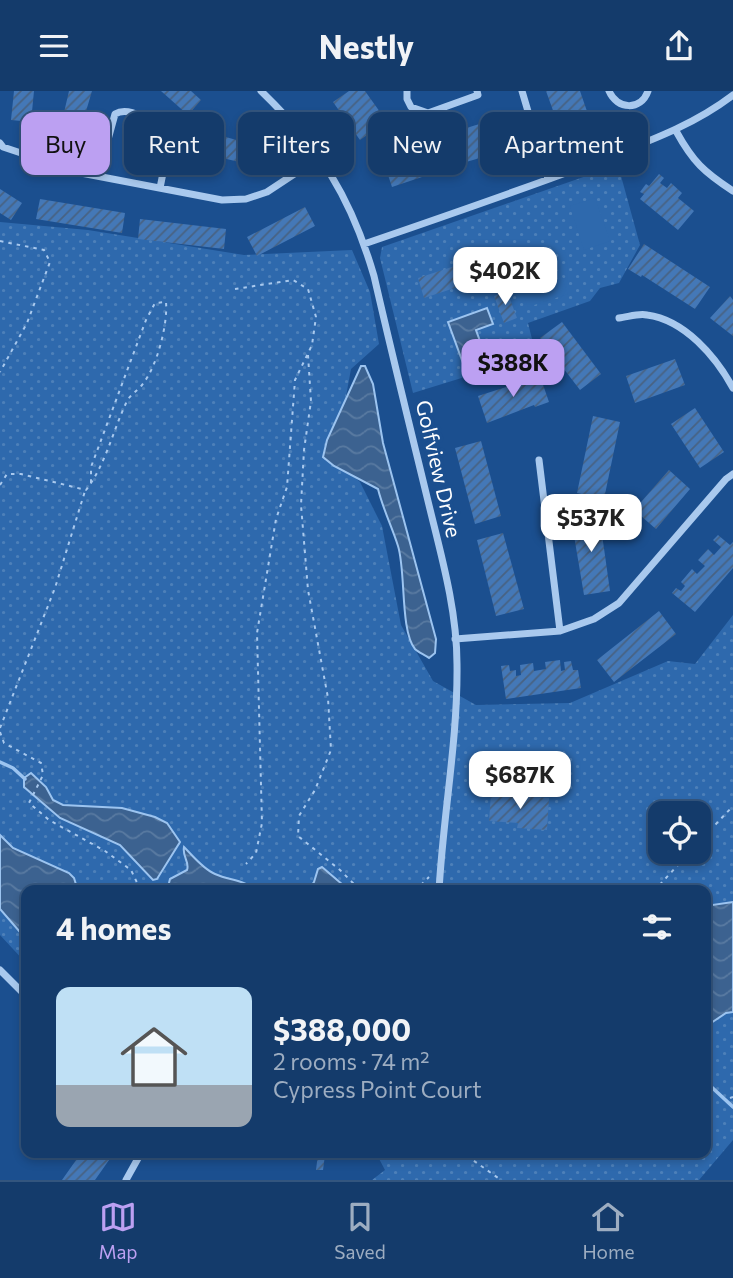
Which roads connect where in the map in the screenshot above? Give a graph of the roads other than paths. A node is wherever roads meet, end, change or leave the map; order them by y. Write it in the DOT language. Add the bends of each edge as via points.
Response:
graph roads {
  1 [pos="261,91"];
  2 [pos="407,91"];
  3 [pos="477,91"];
  4 [pos="522,91"];
  5 [pos="609,91"];
  6 [pos="648,91"];
  7 [pos="733,95"];
  8 [pos="284,112"];
  9 [pos="676,131"];
  10 [pos="0,143"];
  11 [pos="293,175"];
  12 [pos="331,175"];
  13 [pos="98,176"];
  14 [pos="548,179"];
  15 [pos="160,188"];
  16 [pos="733,191"];
  17 [pos="364,244"];
  18 [pos="619,318"];
  19 [pos="733,389"];
  20 [pos="539,460"];
  21 [pos="733,474"];
  22 [pos="560,631"];
  23 [pos="455,639"];
  24 [pos="439,885"];
  25 [pos="0,970"];
  26 [pos="21,991"];
  27 [pos="138,1158"];
  28 [pos="126,1180"];
  1 -- 8 [label="street, Golfview Drive"];
  2 -- 3 [label="street" via="411,107 428,113 478,95"];
  4 -- 14 [label="street"];
  5 -- 6 [label="street" via="616,102 629,107 642,102"];
  7 -- 9 [label="street"];
  9 -- 14 [label="street"];
  9 -- 16 [label="street" via="704,172"];
  10 -- 13 [label="street"];
  11 -- 15 [label="street" via="246,199 222,200"];
  12 -- 17 [label="street, Golfview Drive"];
  13 -- 15 [label="street"];
  13 -- 15 [label="street" via="115,114 126,110 165,134 167,153"];
  14 -- 17 [label="street"];
  17 -- 23 [label="street, Golfview Drive" via="433,524"];
  18 -- 19 [label="street" via="647,314 695,338"];
  20 -- 22 [label="street"];
  21 -- 22 [label="street" via="619,603 594,619"];
  22 -- 23 [label="street"];
  23 -- 24 [label="street, Golfview Drive" via="453,745"];
  25 -- 26 [label="street"];
  27 -- 28 [label="street"];
}
